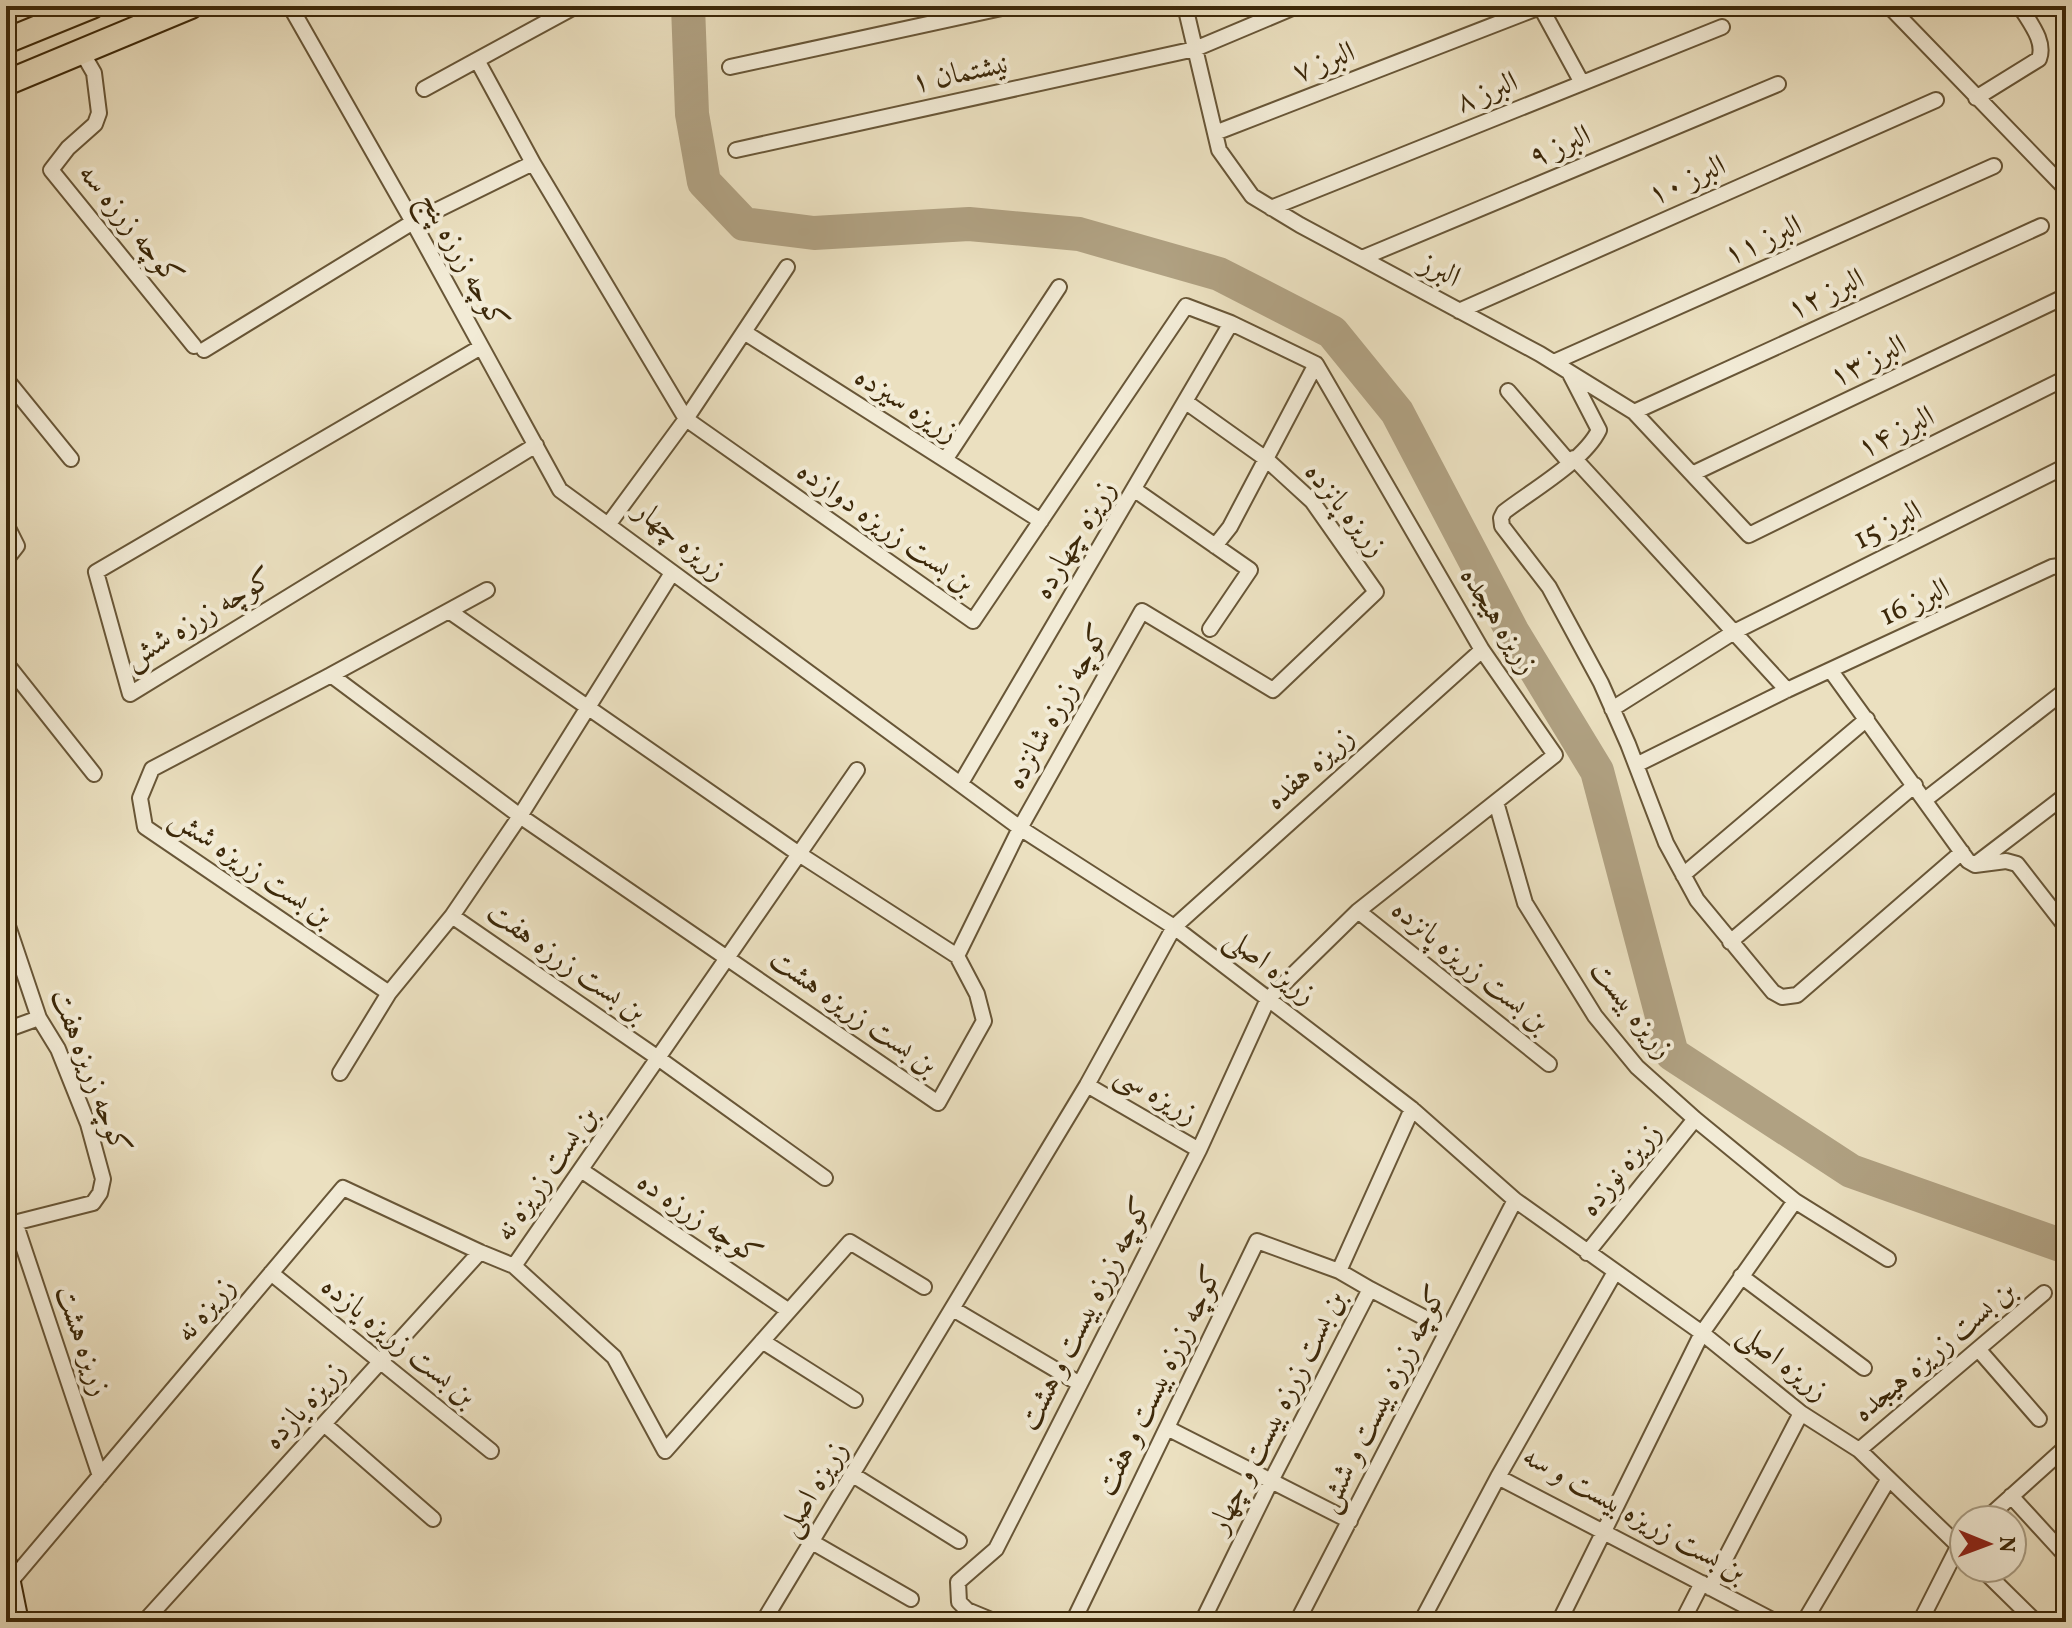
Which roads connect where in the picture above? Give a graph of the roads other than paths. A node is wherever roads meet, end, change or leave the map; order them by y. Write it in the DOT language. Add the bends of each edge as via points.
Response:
graph roads {
  1 [pos="92,6"];
  2 [pos="191,6"];
  3 [pos="290,6"];
  4 [pos="576,6"];
  5 [pos="1011,6"];
  6 [pos="1185,6"];
  7 [pos="1297,6"];
  8 [pos="1889,6"];
  9 [pos="2020,6"];
  10 [pos="1540,7"];
  11 [pos="964,11"];
  12 [pos="1722,27"];
  13 [pos="6,41"];
  14 [pos="1195,49"];
  15 [pos="83,54"];
  16 [pos="477,60"];
  17 [pos="730,67"];
  18 [pos="6,83"];
  19 [pos="1582,83"];
  20 [pos="1778,84"];
  21 [pos="424,89"];
  22 [pos="1976,98"];
  23 [pos="1936,100"];
  24 [pos="1215,133"];
  25 [pos="736,150"];
  26 [pos="533,163"];
  27 [pos="1994,166"];
  28 [pos="2066,189"];
  29 [pos="1271,208"];
  30 [pos="413,222"];
  31 [pos="2041,226"];
  32 [pos="1362,258"];
  33 [pos="787,267"];
  34 [pos="1059,287"];
  35 [pos="2066,296"];
  36 [pos="1459,311"];
  37 [pos="1231,323"];
  38 [pos="744,332"];
  39 [pos="481,347"];
  40 [pos="1554,362"];
  41 [pos="1316,364"];
  42 [pos="1568,371"];
  43 [pos="2066,378"];
  44 [pos="6,379"];
  45 [pos="1508,391"];
  46 [pos="1186,402"];
  47 [pos="1634,412"];
  48 [pos="686,419"];
  49 [pos="536,445"];
  50 [pos="71,459"];
  51 [pos="1266,459"];
  52 [pos="945,460"];
  53 [pos="1572,460"];
  54 [pos="2066,466"];
  55 [pos="1692,474"];
  56 [pos="1135,490"];
  57 [pos="1041,521"];
  58 [pos="6,524"];
  59 [pos="608,525"];
  60 [pos="1749,535"];
  61 [pos="1215,546"];
  62 [pos="6,560"];
  63 [pos="2066,565"];
  64 [pos="672,573"];
  65 [pos="487,590"];
  66 [pos="449,611"];
  67 [pos="1142,611"];
  68 [pos="1210,629"];
  69 [pos="1734,632"];
  70 [pos="1482,650"];
  71 [pos="6,663"];
  72 [pos="1831,671"];
  73 [pos="331,675"];
  74 [pos="1787,690"];
  75 [pos="2066,690"];
  76 [pos="588,709"];
  77 [pos="1612,709"];
  78 [pos="1867,719"];
  79 [pos="1636,765"];
  80 [pos="857,770"];
  81 [pos="94,774"];
  82 [pos="961,783"];
  83 [pos="1915,785"];
  84 [pos="2066,795"];
  85 [pos="1926,799"];
  86 [pos="1496,802"];
  87 [pos="520,816"];
  88 [pos="1020,828"];
  89 [pos="1962,852"];
  90 [pos="799,854"];
  91 [pos="1975,865"];
  92 [pos="1683,875"];
  93 [pos="1358,911"];
  94 [pos="452,916"];
  95 [pos="6,920"];
  96 [pos="1174,927"];
  97 [pos="2066,927"];
  98 [pos="1730,942"];
  99 [pos="957,956"];
  100 [pos="727,958"];
  101 [pos="389,993"];
  102 [pos="1268,999"];
  103 [pos="39,1018"];
  104 [pos="6,1030"];
  105 [pos="658,1058"];
  106 [pos="1549,1064"];
  107 [pos="340,1073"];
  108 [pos="1087,1085"];
  109 [pos="1412,1109"];
  110 [pos="1695,1119"];
  111 [pos="1199,1150"];
  112 [pos="581,1170"];
  113 [pos="825,1178"];
  114 [pos="1515,1200"];
  115 [pos="1795,1201"];
  116 [pos="10,1224"];
  117 [pos="480,1252"];
  118 [pos="1587,1253"];
  119 [pos="1888,1259"];
  120 [pos="514,1266"];
  121 [pos="1339,1271"];
  122 [pos="1615,1272"];
  123 [pos="271,1273"];
  124 [pos="1741,1276"];
  125 [pos="924,1287"];
  126 [pos="1370,1289"];
  127 [pos="2044,1293"];
  128 [pos="953,1309"];
  129 [pos="789,1311"];
  130 [pos="1448,1330"];
  131 [pos="1702,1333"];
  132 [pos="762,1341"];
  133 [pos="1978,1349"];
  134 [pos="380,1362"];
  135 [pos="1864,1368"];
  136 [pos="1080,1384"];
  137 [pos="855,1400"];
  138 [pos="1801,1413"];
  139 [pos="2039,1419"];
  140 [pos="324,1424"];
  141 [pos="1167,1428"];
  142 [pos="2066,1447"];
  143 [pos="1859,1450"];
  144 [pos="491,1451"];
  145 [pos="853,1475"];
  146 [pos="100,1476"];
  147 [pos="1498,1477"];
  148 [pos="1888,1480"];
  149 [pos="1271,1481"];
  150 [pos="2011,1496"];
  151 [pos="2002,1504"];
  152 [pos="433,1519"];
  153 [pos="1350,1521"];
  154 [pos="1605,1533"];
  155 [pos="1948,1533"];
  156 [pos="959,1541"];
  157 [pos="812,1542"];
  158 [pos="2066,1556"];
  159 [pos="1948,1571"];
  160 [pos="9,1584"];
  161 [pos="1997,1584"];
  162 [pos="1706,1586"];
  163 [pos="911,1599"];
  164 [pos="18,1622"];
  165 [pos="144,1622"];
  166 [pos="763,1622"];
  167 [pos="996,1622"];
  168 [pos="1073,1622"];
  169 [pos="1202,1622"];
  170 [pos="1297,1622"];
  171 [pos="1421,1622"];
  172 [pos="1559,1622"];
  173 [pos="1682,1622"];
  174 [pos="1776,1622"];
  175 [pos="1804,1622"];
  176 [pos="1920,1622"];
  177 [pos="2036,1622"];
  1 -- 13 [label="main road"];
  2 -- 15 [label="main road"];
  3 -- 30 [label="street, کوچه زرزه پنج"];
  4 -- 16 [label="street"];
  5 -- 11 [label="street"];
  6 -- 14 [label="street, البرز"];
  7 -- 14 [label="street, نيشتمان ۱"];
  8 -- 22 [label="street"];
  9 -- 22 [label="street" via="2042,54"];
  10 -- 19 [label="street"];
  10 -- 24 [label="street, البرز ۷"];
  11 -- 17 [label="street"];
  12 -- 19 [label="street, البرز ۸"];
  14 -- 24 [label="street, البرز"];
  14 -- 25 [label="street, نيشتمان ۱"];
  15 -- 18 [label="main road"];
  15 -- 30 [label="street, کوچه زرزه سه" via="94,73 99,113 95,124 51,170 199,348"];
  16 -- 21 [label="street"];
  16 -- 26 [label="street"];
  19 -- 29 [label="street, البرز ۸"];
  20 -- 32 [label="street, البرز ۹"];
  22 -- 28 [label="street"];
  23 -- 36 [label="street, البرز ۱۰"];
  24 -- 29 [label="street, البرز" via="1219,150 1252,196"];
  26 -- 30 [label="street"];
  26 -- 48 [label="street"];
  27 -- 40 [label="street, البرز ۱۱"];
  29 -- 32 [label="street, البرز"];
  30 -- 39 [label="street, کوچه زرزه پنج"];
  31 -- 47 [label="street, البرز ۱۲"];
  32 -- 36 [label="street, البرز"];
  33 -- 38 [label="street"];
  34 -- 52 [label="street"];
  35 -- 55 [label="street, البرز ۱۳"];
  36 -- 40 [label="street, البرز"];
  37 -- 41 [label="street, بن بست زریزه دوازده"];
  37 -- 46 [label="street, زریزه چهارده"];
  37 -- 57 [label="street, بن بست زریزه دوازده" via="1186,306"];
  38 -- 48 [label="street"];
  38 -- 52 [label="street, زریزه سیزده"];
  39 -- 49 [label="street, کوچه زرزه پنج"];
  39 -- 49 [label="street, کوچه زرزه شش" via="96,572 130,694"];
  40 -- 42 [label="street, البرز"];
  41 -- 51 [label="street"];
  41 -- 70 [label="street, زریزه هیجده"];
  42 -- 47 [label="street, البرز"];
  42 -- 53 [label="street" via="1599,430"];
  43 -- 60 [label="street, البرز ۱۴"];
  44 -- 50 [label="street"];
  45 -- 53 [label="street"];
  46 -- 51 [label="street, زریزه پانزده"];
  46 -- 56 [label="street, زریزه چهارده"];
  47 -- 55 [label="street, البرز"];
  48 -- 57 [label="street, بن بست زریزه دوازده" via="973,621"];
  48 -- 59 [label="street, زریزه چهار"];
  49 -- 59 [label="street, کوچه زرزه پنج" via="560,490"];
  51 -- 61 [label="street"];
  51 -- 67 [label="street, زریزه پانزده" via="1312,501 1376,592 1273,690"];
  52 -- 57 [label="street, زریزه سیزده"];
  53 -- 69 [label="street"];
  53 -- 77 [label="street" via="1504,512 1502,526 1549,587"];
  54 -- 69 [label="street, البرز 15"];
  55 -- 60 [label="street, البرز"];
  56 -- 61 [label="street"];
  56 -- 82 [label="street, زریزه چهارده"];
  58 -- 62 [label="street" via="17,546"];
  59 -- 64 [label="street, زریزه چهار"];
  61 -- 68 [label="street" via="1250,570"];
  63 -- 72 [label="street, البرز 16"];
  64 -- 76 [label="street, بن بست زرزه هفت"];
  64 -- 82 [label="street, زریزه چهار"];
  65 -- 66 [label="street"];
  66 -- 73 [label="street"];
  66 -- 76 [label="street, بن بست زریزه هشت"];
  67 -- 88 [label="street, کوچه زرزه شانزده"];
  69 -- 74 [label="street"];
  69 -- 77 [label="street, البرز 15"];
  70 -- 86 [label="street, زریزه هیجده" via="1555,755"];
  70 -- 96 [label="street, زریزه هفده"];
  71 -- 81 [label="street"];
  72 -- 74 [label="street, البرز 16"];
  72 -- 78 [label="street"];
  73 -- 87 [label="street, بن بست زریزه هشت"];
  73 -- 101 [label="street, بن بست زریزه شش" via="152,769 140,798 145,827"];
  74 -- 79 [label="street, البرز 16"];
  75 -- 85 [label="street"];
  76 -- 87 [label="street, بن بست زرزه هفت"];
  76 -- 90 [label="street, بن بست زریزه هشت"];
  77 -- 79 [label="street"];
  78 -- 83 [label="street"];
  78 -- 92 [label="street"];
  79 -- 92 [label="street"];
  80 -- 90 [label="street, بن بست زریزه نه"];
  82 -- 88 [label="street, زریزه چهار"];
  83 -- 85 [label="street"];
  83 -- 98 [label="street"];
  84 -- 91 [label="street"];
  85 -- 89 [label="street"];
  86 -- 93 [label="street, زریزه هیجده"];
  86 -- 110 [label="street, زریزه بیست" via="1525,903 1587,1003 1637,1067"];
  87 -- 94 [label="street, بن بست زرزه هفت"];
  87 -- 100 [label="street, بن بست زریزه هشت"];
  88 -- 96 [label="street, زریزه چهار"];
  88 -- 99 [label="street, کوچه زرزه شانزده"];
  89 -- 91 [label="street"];
  89 -- 98 [label="street" via="1797,995 1773,992"];
  90 -- 99 [label="street, بن بست زریزه هشت"];
  90 -- 100 [label="street, بن بست زریزه نه"];
  91 -- 97 [label="street" via="2017,864"];
  92 -- 98 [label="street"];
  93 -- 102 [label="street, زریزه هیجده"];
  93 -- 106 [label="street, بن بست زریزه پانزده"];
  94 -- 101 [label="street"];
  94 -- 105 [label="street, بن بست زرزه هفت"];
  95 -- 103 [label="street, کوچه زریزه هفت"];
  96 -- 102 [label="street, زریزه اصلی"];
  96 -- 108 [label="street, زریزه اصلی"];
  99 -- 100 [label="street, بن بست زریزه هشت" via="984,1021 938,1103"];
  100 -- 105 [label="street, بن بست زریزه نه"];
  101 -- 107 [label="street"];
  102 -- 109 [label="street, زریزه اصلی"];
  102 -- 111 [label="street, کوچه زرزه بیست و هشت"];
  103 -- 104 [label="street"];
  103 -- 116 [label="street, کوچه زریزه هفت" via="58,1049 88,1124 103,1179 93,1203"];
  105 -- 112 [label="street, بن بست زریزه نه"];
  105 -- 113 [label="street, بن بست زرزه هفت"];
  108 -- 111 [label="street, زریزه سی"];
  108 -- 128 [label="street, زریزه اصلی"];
  109 -- 114 [label="street, زریزه اصلی"];
  109 -- 121 [label="street, بن بست زرزه بیست و چهار"];
  110 -- 115 [label="street, زریزه بیست"];
  110 -- 118 [label="street, زریزه نوزده"];
  111 -- 136 [label="street, کوچه زرزه بیست و هشت"];
  112 -- 120 [label="street, بن بست زریزه نه"];
  112 -- 129 [label="street, کوچه زرزه ده"];
  114 -- 118 [label="street, زریزه اصلی"];
  114 -- 130 [label="street, کوچه زرزه بیست و شش"];
  115 -- 119 [label="street, زریزه بیست"];
  115 -- 124 [label="street"];
  116 -- 146 [label="street, زریزه هشت"];
  117 -- 120 [label="street"];
  117 -- 123 [label="street, زریزه نه" via="343,1188"];
  117 -- 134 [label="street, زریزه یازده"];
  118 -- 122 [label="street, زریزه اصلی"];
  120 -- 132 [label="street, بن بست زریزه نه" via="614,1357 665,1451"];
  121 -- 126 [label="street, بن بست زرزه بیست و چهار"];
  121 -- 141 [label="street, کوچه زرزه بیست و هفت" via="1257,1241"];
  122 -- 131 [label="street, زریزه اصلی"];
  122 -- 147 [label="street, بن بست زریزه بیست و سه"];
  123 -- 134 [label="street, بن بست زریزه یازده"];
  123 -- 146 [label="street, زریزه نه"];
  124 -- 131 [label="street"];
  124 -- 135 [label="street"];
  125 -- 129 [label="street, بن بست زریزه نه" via="850,1242"];
  126 -- 130 [label="street"];
  126 -- 149 [label="street, بن بست زرزه بیست و چهار"];
  127 -- 133 [label="street, بن بست زریزه هیجده"];
  128 -- 136 [label="street"];
  128 -- 145 [label="street, زریزه اصلی"];
  129 -- 132 [label="street, بن بست زریزه نه"];
  130 -- 153 [label="street, کوچه زرزه بیست و شش"];
  131 -- 138 [label="street, زریزه اصلی"];
  131 -- 154 [label="street"];
  132 -- 137 [label="street"];
  133 -- 139 [label="street"];
  133 -- 143 [label="street, بن بست زریزه هیجده"];
  134 -- 140 [label="street, زریزه یازده"];
  134 -- 144 [label="street, بن بست زریزه یازده"];
  136 -- 167 [label="street, کوچه زرزه بیست و هشت" via="996,1549 958,1582 959,1602"];
  138 -- 143 [label="street, زریزه اصلی"];
  138 -- 162 [label="street"];
  140 -- 152 [label="street"];
  140 -- 165 [label="street, زریزه یازده"];
  141 -- 149 [label="street"];
  141 -- 168 [label="street, کوچه زرزه بیست و هفت"];
  142 -- 150 [label="street"];
  143 -- 148 [label="street, زریزه اصلی"];
  145 -- 156 [label="street"];
  145 -- 157 [label="street, زریزه اصلی"];
  146 -- 160 [label="street, زریزه نه"];
  147 -- 154 [label="street, بن بست زریزه بیست و سه"];
  147 -- 171 [label="street"];
  148 -- 155 [label="street, زریزه اصلی"];
  148 -- 175 [label="street"];
  149 -- 153 [label="street"];
  149 -- 169 [label="street, بن بست زرزه بیست و چهار"];
  150 -- 151 [label="street"];
  150 -- 158 [label="street"];
  153 -- 170 [label="street, کوچه زرزه بیست و شش"];
  154 -- 162 [label="street, بن بست زریزه بیست و سه"];
  154 -- 172 [label="street"];
  157 -- 163 [label="street"];
  157 -- 166 [label="street, زریزه اصلی"];
  159 -- 176 [label="street"];
  160 -- 164 [label="main road"];
  161 -- 177 [label="street"];
  162 -- 173 [label="street"];
  162 -- 174 [label="street, بن بست زریزه بیست و سه"];
}
